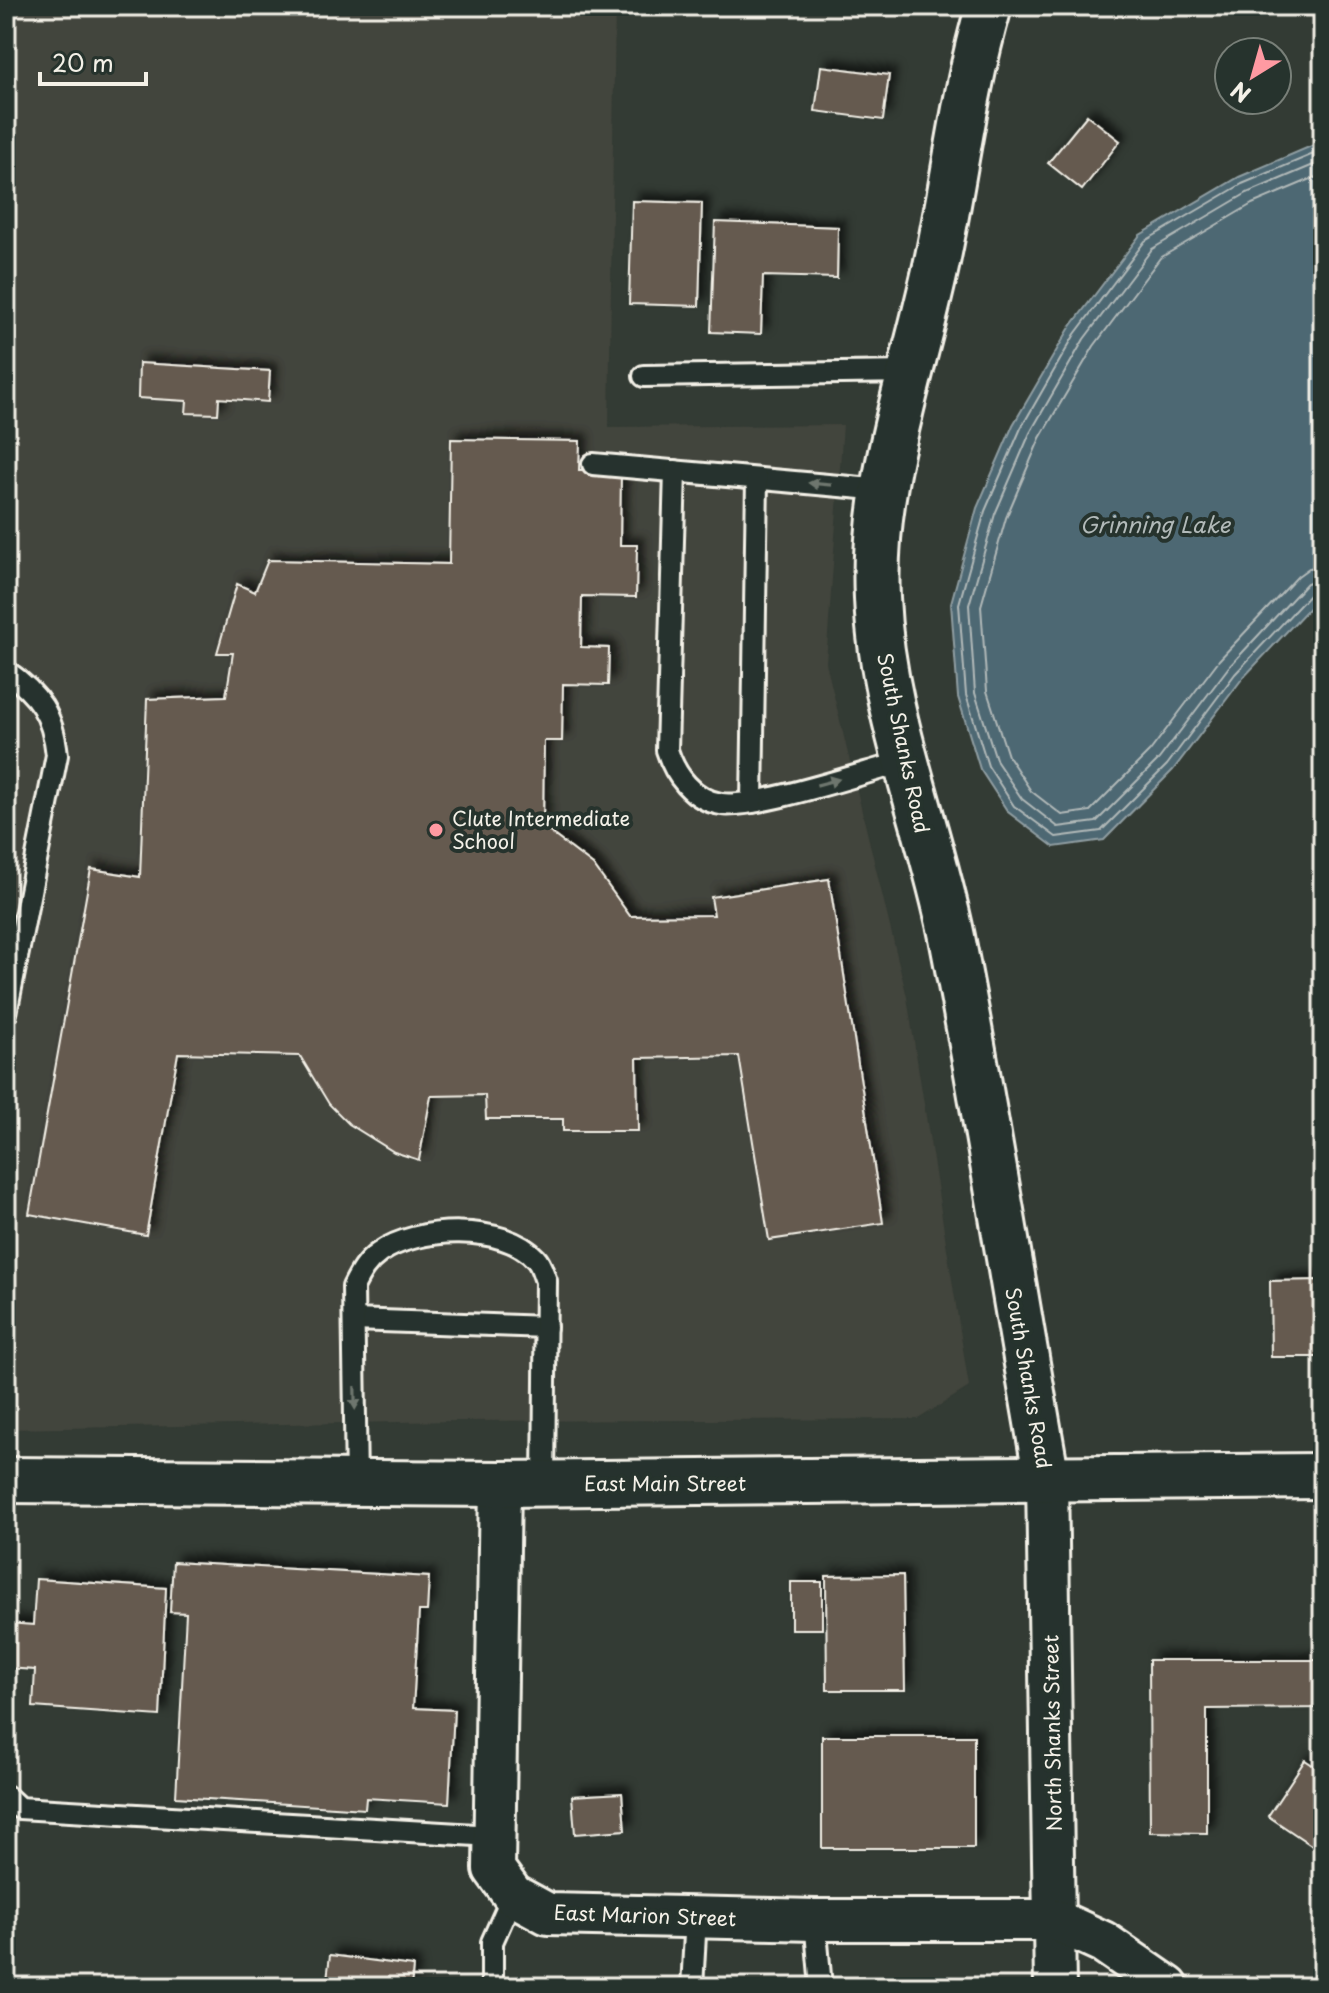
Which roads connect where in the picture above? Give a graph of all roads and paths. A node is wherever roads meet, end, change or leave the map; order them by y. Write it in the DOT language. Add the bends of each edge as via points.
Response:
graph roads {
  1 [pos="989,6"];
  2 [pos="912,372"];
  3 [pos="644,376"];
  4 [pos="593,464"];
  5 [pos="675,471"];
  6 [pos="757,479"];
  7 [pos="884,490"];
  8 [pos="6,671"];
  9 [pos="904,762"];
  10 [pos="752,802"];
  11 [pos="6,1013"];
  12 [pos="354,1320"];
  13 [pos="546,1327"];
  14 [pos="1323,1476"];
  15 [pos="1047,1479"];
  16 [pos="6,1480"];
  17 [pos="356,1483"];
  18 [pos="544,1483"];
  19 [pos="500,1484"];
  20 [pos="6,1796"];
  21 [pos="493,1836"];
  22 [pos="513,1895"];
  23 [pos="696,1917"];
  24 [pos="815,1920"];
  25 [pos="1055,1920"];
  26 [pos="492,1987"];
  27 [pos="692,1987"];
  28 [pos="821,1987"];
  29 [pos="1055,1987"];
  30 [pos="1168,1987"];
  1 -- 2 [label="street, South Shanks Road"];
  2 -- 3 [label="lane"];
  2 -- 7 [label="street, South Shanks Road"];
  4 -- 5 [label="lane"];
  5 -- 6 [label="lane"];
  5 -- 10 [label="lane" via="667,750 674,771 697,795 721,804"];
  7 -- 6 [label="lane, one-way"];
  6 -- 10 [label="lane"];
  7 -- 9 [label="street, South Shanks Road" via="876,596"];
  8 -- 11 [label="lane" via="44,705 54,726 57,755"];
  10 -- 9 [label="lane, one-way"];
  9 -- 15 [label="street, South Shanks Road" via="951,933"];
  12 -- 13 [label="lane"];
  12 -- 13 [label="lane" via="353,1287 380,1252 454,1231 519,1244 538,1260 546,1281"];
  12 -- 17 [label="lane, one-way"];
  13 -- 18 [label="lane"];
  14 -- 15 [label="street, East Main Street"];
  15 -- 18 [label="street, East Main Street"];
  15 -- 25 [label="street, North Shanks Street"];
  16 -- 17 [label="street, East Main Street"];
  17 -- 19 [label="street, East Main Street"];
  18 -- 19 [label="street, East Main Street"];
  19 -- 21 [label="street"];
  20 -- 21 [label="lane" via="19,1808"];
  21 -- 22 [label="street" via="494,1869"];
  22 -- 23 [label="street, East Marion Street" via="548,1914"];
  22 -- 26 [label="lane" via="492,1942"];
  23 -- 24 [label="street, East Marion Street"];
  23 -- 27 [label="lane"];
  24 -- 25 [label="street, East Marion Street"];
  24 -- 28 [label="lane"];
  25 -- 29 [label="street, North Shanks Street"];
  25 -- 30 [label="street" via="1103,1942"];
}
